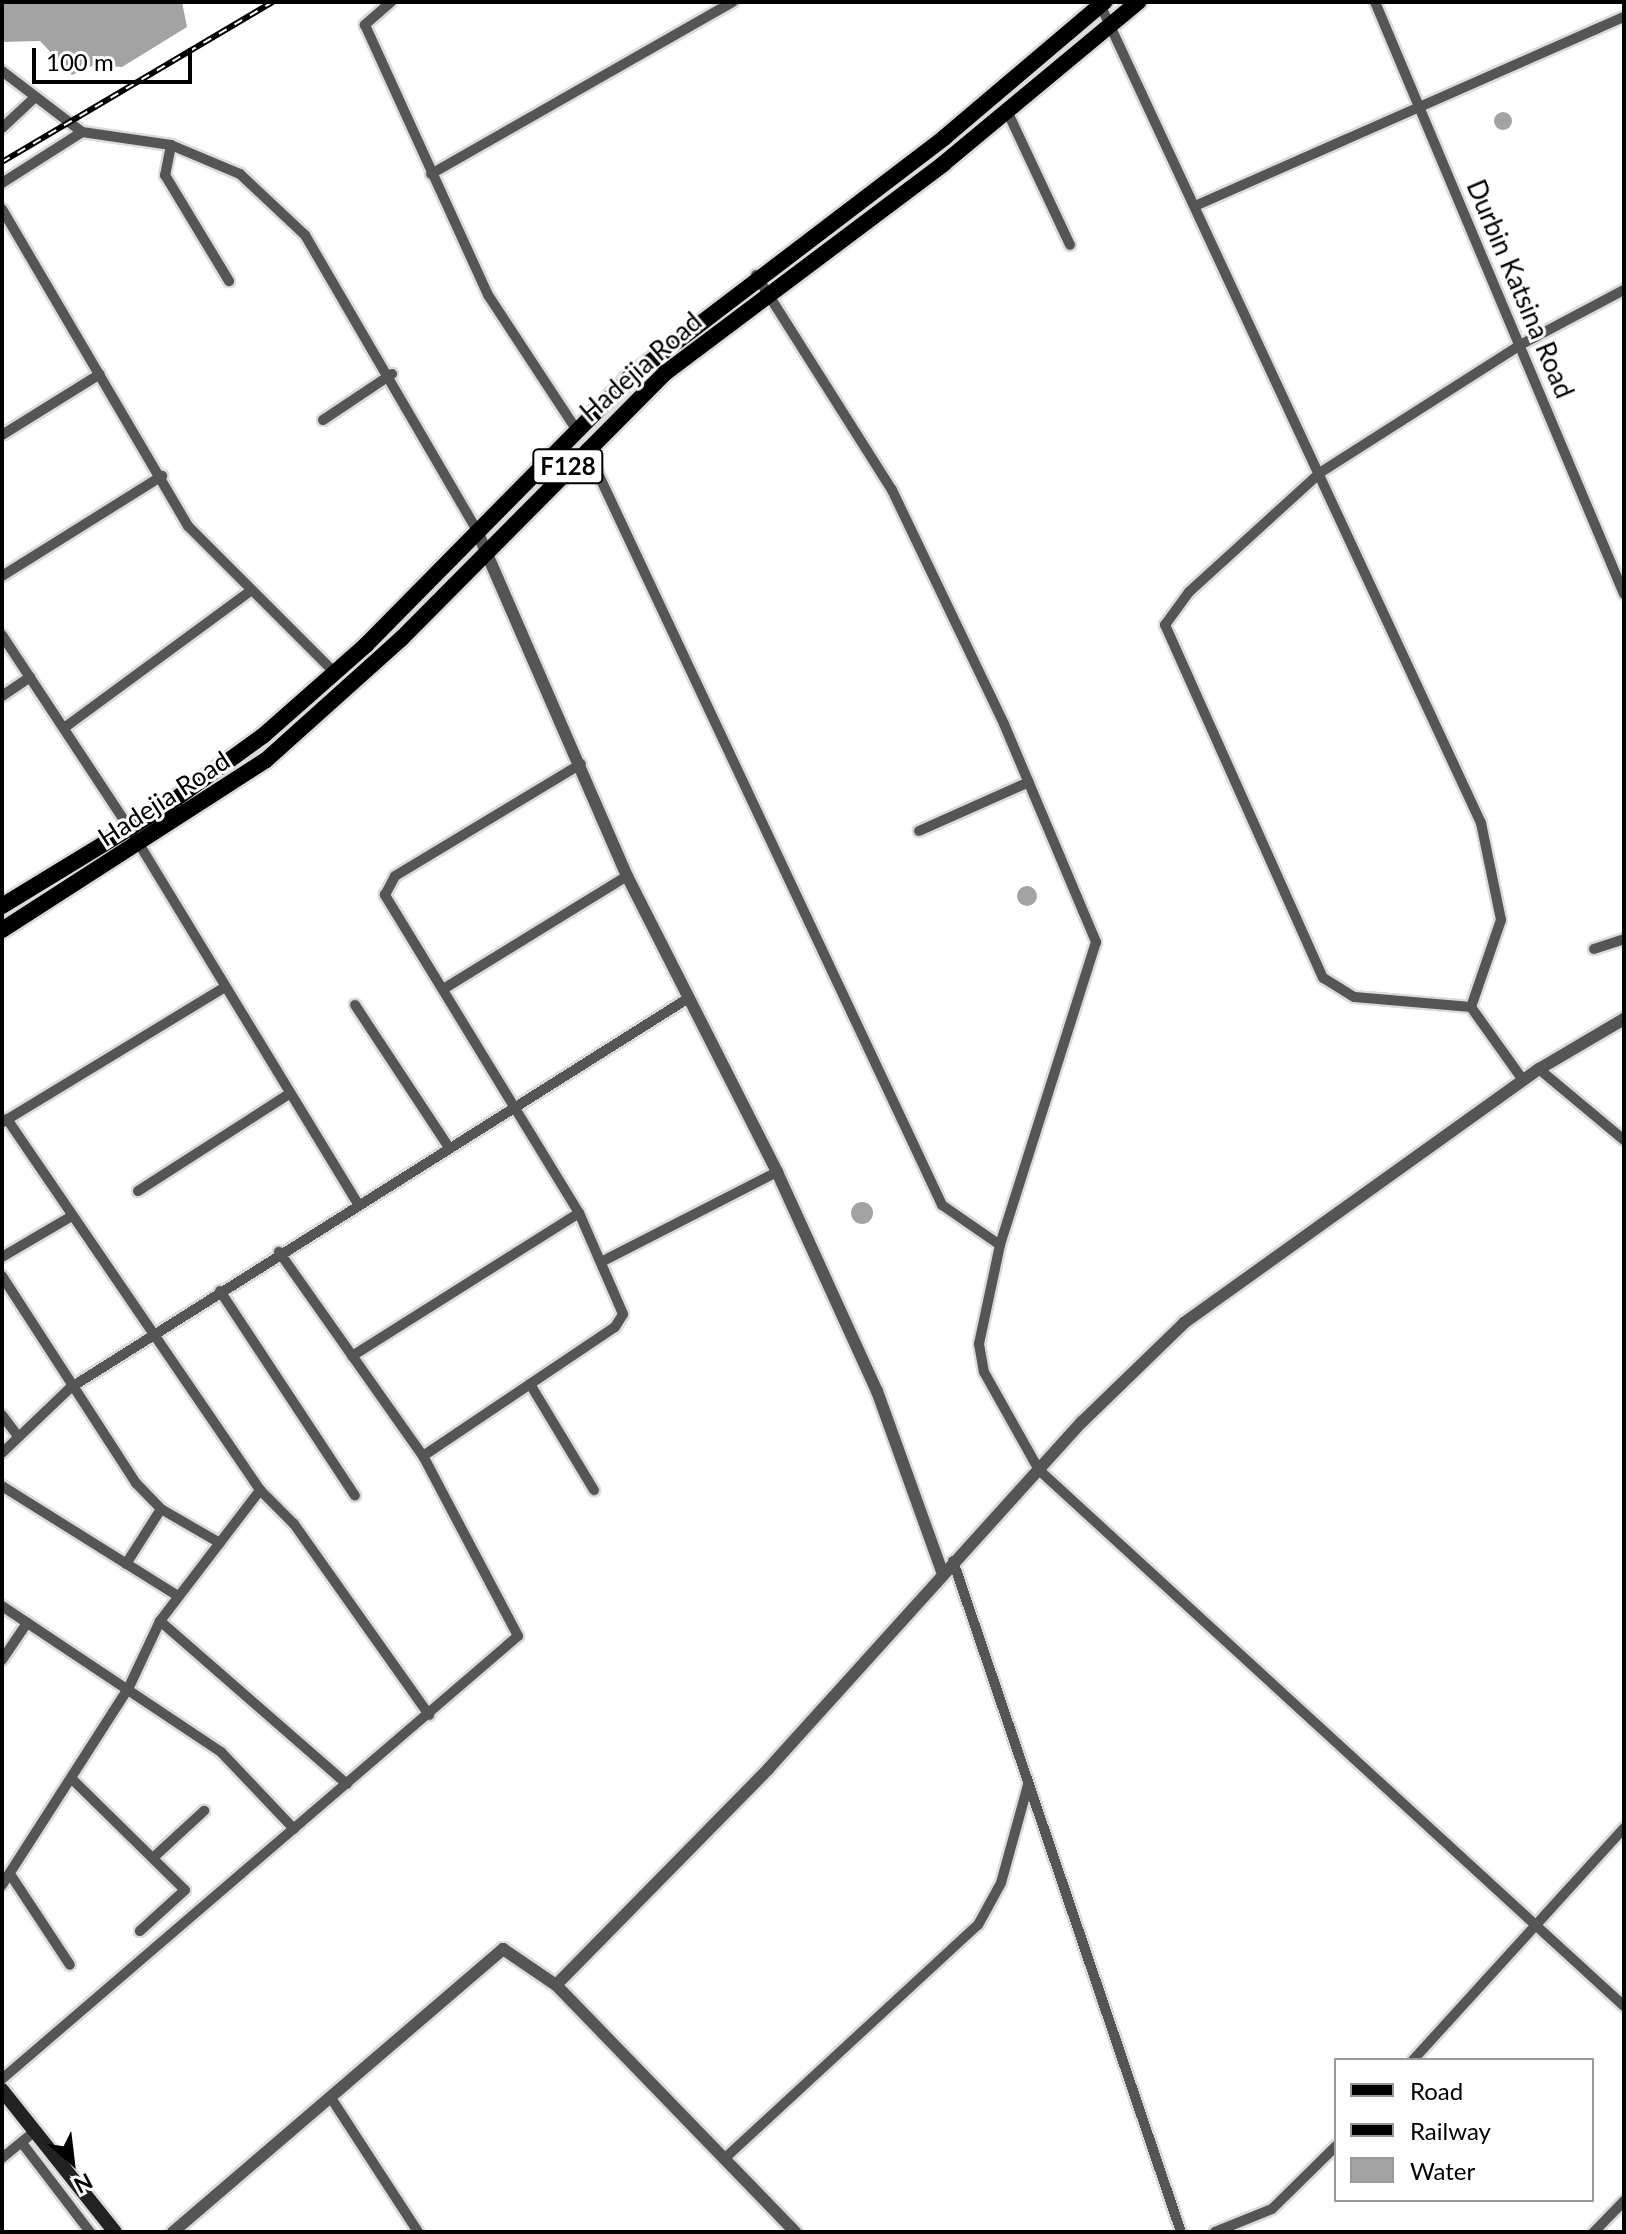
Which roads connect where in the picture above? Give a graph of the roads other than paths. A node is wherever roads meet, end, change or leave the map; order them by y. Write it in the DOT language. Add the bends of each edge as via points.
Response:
graph roads {
  1 [pos="391,2"];
  2 [pos="733,2"];
  3 [pos="1138,2"];
  4 [pos="1375,2"];
  5 [pos="1101,3"];
  6 [pos="1624,17"];
  7 [pos="1110,26"];
  8 [pos="2,71"];
  9 [pos="33,99"];
  10 [pos="1418,109"];
  11 [pos="1007,111"];
  12 [pos="2,128"];
  13 [pos="82,132"];
  14 [pos="171,145"];
  15 [pos="431,174"];
  16 [pos="2,183"];
  17 [pos="1195,206"];
  18 [pos="2,209"];
  19 [pos="1070,245"];
  20 [pos="756,275"];
  21 [pos="229,281"];
  22 [pos="1624,290"];
  23 [pos="770,292"];
  24 [pos="1520,345"];
  25 [pos="100,374"];
  26 [pos="392,374"];
  27 [pos="323,420"];
  28 [pos="576,429"];
  29 [pos="2,435"];
  30 [pos="586,448"];
  31 [pos="1321,472"];
  32 [pos="162,476"];
  33 [pos="477,531"];
  34 [pos="489,549"];
  35 [pos="2,576"];
  36 [pos="249,592"];
  37 [pos="1624,594"];
  38 [pos="2,635"];
  39 [pos="336,674"];
  40 [pos="30,677"];
  41 [pos="2,696"];
  42 [pos="64,728"];
  43 [pos="581,764"];
  44 [pos="1029,782"];
  45 [pos="130,829"];
  46 [pos="919,831"];
  47 [pos="140,846"];
  48 [pos="627,876"];
  49 [pos="2,906"];
  50 [pos="2,930"];
  51 [pos="1624,939"];
  52 [pos="1594,949"];
  53 [pos="223,988"];
  54 [pos="445,988"];
  55 [pos="687,999"];
  56 [pos="355,1005"];
  57 [pos="1471,1007"];
  58 [pos="1624,1019"];
  59 [pos="1539,1069"];
  60 [pos="1523,1080"];
  61 [pos="289,1094"];
  62 [pos="514,1106"];
  63 [pos="5,1121"];
  64 [pos="1624,1140"];
  65 [pos="448,1146"];
  66 [pos="777,1172"];
  67 [pos="138,1191"];
  68 [pos="357,1202"];
  69 [pos="579,1213"];
  70 [pos="72,1216"];
  71 [pos="1000,1245"];
  72 [pos="279,1252"];
  73 [pos="2,1257"];
  74 [pos="603,1261"];
  75 [pos="2,1276"];
  76 [pos="220,1291"];
  77 [pos="155,1333"];
  78 [pos="352,1356"];
  79 [pos="530,1384"];
  80 [pos="70,1388"];
  81 [pos="2,1415"];
  82 [pos="17,1435"];
  83 [pos="2,1453"];
  84 [pos="423,1456"];
  85 [pos="1039,1470"];
  86 [pos="2,1486"];
  87 [pos="260,1490"];
  88 [pos="594,1490"];
  89 [pos="355,1496"];
  90 [pos="161,1509"];
  91 [pos="220,1543"];
  92 [pos="953,1561"];
  93 [pos="126,1564"];
  94 [pos="942,1572"];
  95 [pos="178,1596"];
  96 [pos="2,1606"];
  97 [pos="160,1621"];
  98 [pos="27,1623"];
  99 [pos="2,1660"];
  100 [pos="129,1687"];
  101 [pos="429,1715"];
  102 [pos="72,1779"];
  103 [pos="1028,1783"];
  104 [pos="347,1784"];
  105 [pos="204,1811"];
  106 [pos="1624,1828"];
  107 [pos="294,1829"];
  108 [pos="155,1856"];
  109 [pos="12,1877"];
  110 [pos="2,1885"];
  111 [pos="1534,1924"];
  112 [pos="140,1931"];
  113 [pos="70,1965"];
  114 [pos="556,1985"];
  115 [pos="1624,2006"];
  116 [pos="1415,2058"];
  117 [pos="2,2079"];
  118 [pos="2,2090"];
  119 [pos="333,2101"];
  120 [pos="35,2131"];
  121 [pos="22,2143"];
  122 [pos="1334,2148"];
  123 [pos="2,2158"];
  124 [pos="724,2159"];
  125 [pos="1624,2201"];
  126 [pos="175,2231"];
  127 [pos="90,2232"];
  128 [pos="115,2232"];
  129 [pos="418,2232"];
  130 [pos="795,2232"];
  131 [pos="1181,2232"];
  132 [pos="1215,2232"];
  133 [pos="1594,2232"];
  1 -- 15 [label="street" via="365,25"];
  2 -- 15 [label="street"];
  3 -- 7 [label="main road, Hadejia Road / F128"];
  4 -- 10 [label="street, Durbin Katsina Road"];
  5 -- 7 [label="street"];
  5 -- 20 [label="main road, Hadejia Road / F128" via="945,137"];
  6 -- 10 [label="street"];
  7 -- 11 [label="main road, Hadejia Road / F128"];
  7 -- 17 [label="street"];
  8 -- 9 [label="street" via="27,85"];
  9 -- 12 [label="street"];
  9 -- 13 [label="street"];
  10 -- 17 [label="street"];
  10 -- 24 [label="street, Durbin Katsina Road"];
  11 -- 19 [label="street"];
  11 -- 23 [label="main road, Hadejia Road / F128"];
  13 -- 14 [label="street"];
  13 -- 16 [label="street"];
  14 -- 21 [label="street" via="165,175"];
  14 -- 26 [label="street" via="211,158 272,200 305,235"];
  15 -- 28 [label="street" via="488,295"];
  17 -- 31 [label="street"];
  18 -- 25 [label="street"];
  20 -- 23 [label="street"];
  20 -- 28 [label="main road, Hadejia Road / F128"];
  22 -- 24 [label="street"];
  23 -- 30 [label="main road, Hadejia Road / F128" via="665,373"];
  23 -- 44 [label="street" via="892,490"];
  24 -- 31 [label="street"];
  24 -- 37 [label="street, Durbin Katsina Road"];
  25 -- 29 [label="street"];
  25 -- 32 [label="street"];
  26 -- 27 [label="street"];
  26 -- 33 [label="street"];
  28 -- 33 [label="main road, Hadejia Road / F128"];
  30 -- 34 [label="main road, Hadejia Road / F128"];
  30 -- 71 [label="street" via="942,1205"];
  31 -- 57 [label="street" via="1493,859 1501,920"];
  31 -- 57 [label="street" via="1189,592 1165,625 1165,638 1323,978 1354,997"];
  32 -- 35 [label="street"];
  32 -- 36 [label="street" via="200,541"];
  33 -- 34 [label="street"];
  33 -- 39 [label="main road, Hadejia Road / F128"];
  34 -- 43 [label="street"];
  34 -- 47 [label="main road, Hadejia Road / F128" via="330,706"];
  36 -- 39 [label="street"];
  36 -- 42 [label="street"];
  38 -- 40 [label="street"];
  39 -- 45 [label="main road, Hadejia Road / F128" via="216,772"];
  40 -- 41 [label="street"];
  40 -- 42 [label="street"];
  42 -- 45 [label="street"];
  43 -- 48 [label="street"];
  43 -- 54 [label="street" via="386,884 385,895"];
  44 -- 46 [label="street"];
  44 -- 71 [label="street" via="1090,924 1095,961"];
  45 -- 47 [label="street"];
  45 -- 49 [label="main road, Hadejia Road / F128"];
  47 -- 50 [label="main road, Hadejia Road / F128"];
  47 -- 53 [label="street"];
  48 -- 54 [label="street"];
  48 -- 55 [label="street"];
  51 -- 52 [label="street"];
  53 -- 61 [label="street"];
  53 -- 63 [label="street"];
  54 -- 62 [label="street"];
  55 -- 62 [label="street"];
  55 -- 66 [label="street"];
  56 -- 65 [label="street"];
  57 -- 60 [label="street"];
  58 -- 59 [label="street"];
  59 -- 60 [label="street"];
  59 -- 64 [label="street"];
  60 -- 85 [label="street" via="1184,1323"];
  61 -- 67 [label="street"];
  61 -- 68 [label="street"];
  62 -- 65 [label="street"];
  62 -- 69 [label="street"];
  63 -- 70 [label="street"];
  65 -- 68 [label="street"];
  66 -- 74 [label="street"];
  66 -- 94 [label="street" via="877,1391"];
  68 -- 72 [label="street"];
  69 -- 74 [label="street"];
  69 -- 78 [label="street"];
  70 -- 73 [label="street"];
  70 -- 77 [label="street"];
  71 -- 85 [label="street" via="979,1344 984,1372"];
  72 -- 76 [label="street"];
  72 -- 78 [label="street"];
  74 -- 79 [label="street" via="623,1314"];
  75 -- 80 [label="street"];
  76 -- 77 [label="street"];
  76 -- 89 [label="street"];
  77 -- 80 [label="street"];
  77 -- 87 [label="street"];
  78 -- 84 [label="street"];
  79 -- 84 [label="street"];
  79 -- 88 [label="street"];
  80 -- 82 [label="street"];
  80 -- 90 [label="street"];
  81 -- 82 [label="street"];
  82 -- 83 [label="street"];
  84 -- 101 [label="street" via="518,1624 513,1644"];
  85 -- 92 [label="street"];
  85 -- 111 [label="street"];
  86 -- 93 [label="street"];
  87 -- 91 [label="street"];
  87 -- 101 [label="street" via="294,1524"];
  90 -- 91 [label="street"];
  90 -- 93 [label="street"];
  91 -- 95 [label="street"];
  92 -- 94 [label="street"];
  92 -- 103 [label="street"];
  93 -- 95 [label="street"];
  94 -- 114 [label="street" via="769,1768"];
  95 -- 97 [label="street"];
  96 -- 98 [label="street"];
  97 -- 100 [label="street"];
  97 -- 104 [label="street"];
  98 -- 99 [label="street"];
  98 -- 100 [label="street"];
  100 -- 102 [label="street"];
  100 -- 107 [label="street" via="221,1752"];
  101 -- 104 [label="street"];
  102 -- 108 [label="street"];
  102 -- 109 [label="street"];
  103 -- 124 [label="street" via="1001,1883 971,1933"];
  103 -- 131 [label="street"];
  104 -- 107 [label="street"];
  105 -- 108 [label="street"];
  106 -- 111 [label="street"];
  107 -- 117 [label="street"];
  108 -- 112 [label="street" via="185,1890"];
  109 -- 110 [label="street"];
  109 -- 113 [label="street"];
  111 -- 115 [label="street"];
  111 -- 116 [label="street"];
  114 -- 119 [label="street" via="515,1952 486,1956"];
  114 -- 124 [label="street"];
  118 -- 120 [label="main road"];
  119 -- 126 [label="street"];
  119 -- 129 [label="street"];
  120 -- 121 [label="street"];
  120 -- 128 [label="main road"];
  121 -- 123 [label="street"];
  121 -- 127 [label="street"];
  122 -- 132 [label="street" via="1272,2209"];
  124 -- 130 [label="street"];
  125 -- 133 [label="street"];
}
